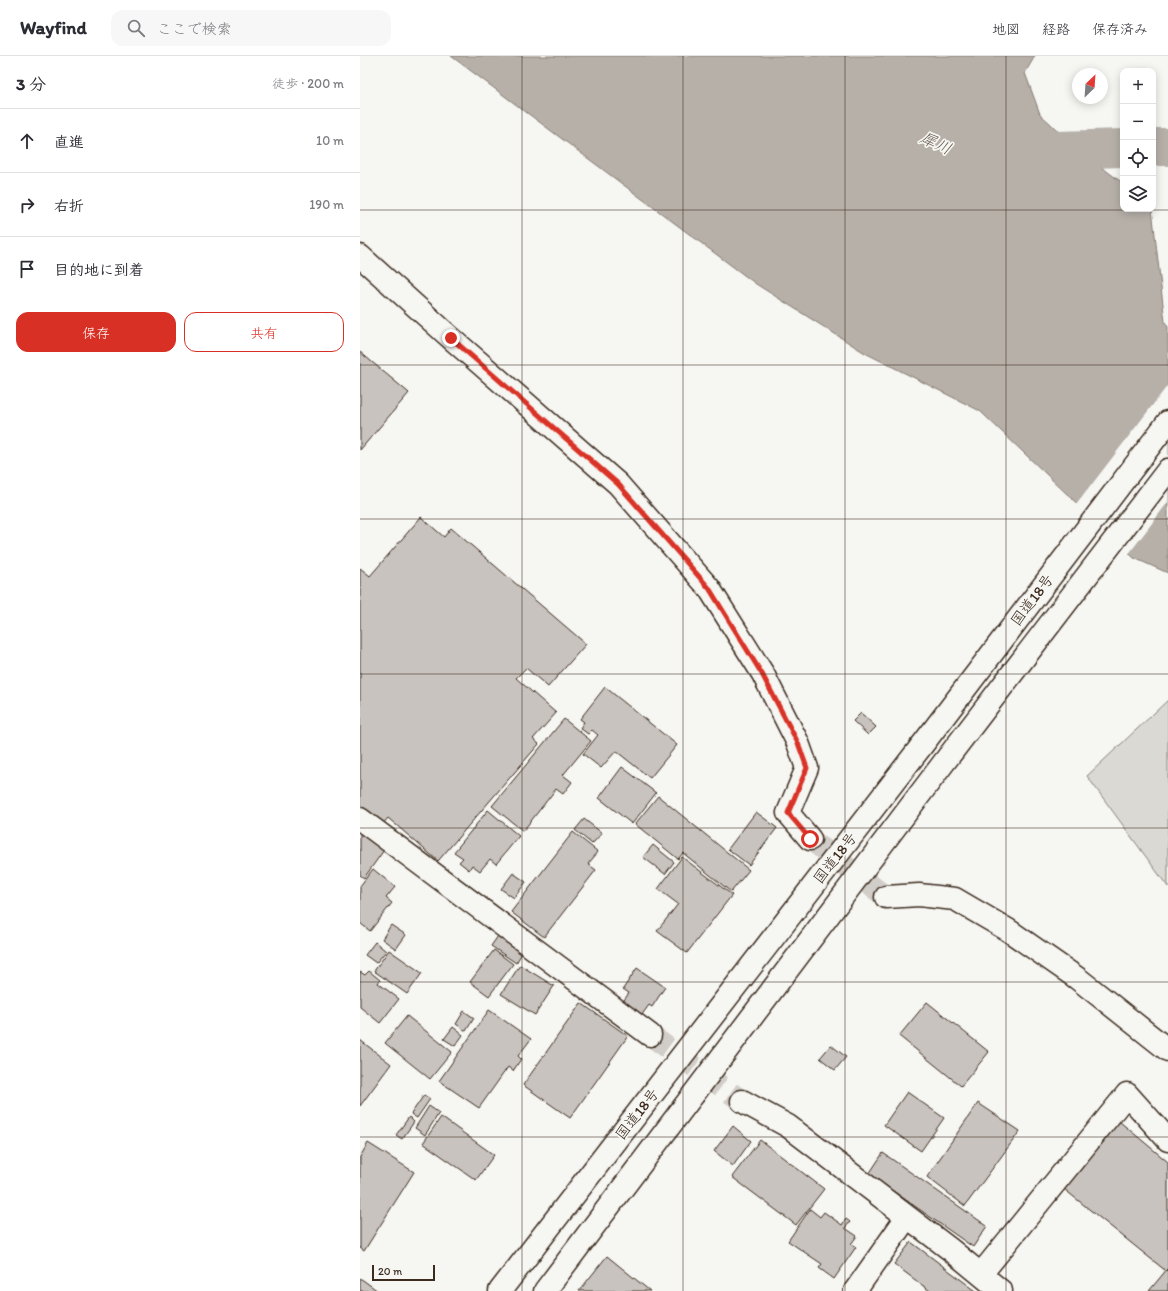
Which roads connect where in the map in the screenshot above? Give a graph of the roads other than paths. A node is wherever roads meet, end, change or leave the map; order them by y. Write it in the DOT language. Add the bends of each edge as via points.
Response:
graph roads {
  1 [pos="360,256"];
  2 [pos="1168,422"];
  3 [pos="1168,470"];
  4 [pos="360,819"];
  5 [pos="810,839"];
  6 [pos="886,897"];
  7 [pos="650,1035"];
  8 [pos="1168,1050"];
  9 [pos="742,1101"];
  10 [pos="1168,1140"];
  11 [pos="907,1217"];
  12 [pos="981,1274"];
  13 [pos="500,1291"];
  14 [pos="546,1291"];
  15 [pos="855,1291"];
  16 [pos="1001,1291"];
  1 -- 5 [label="main road" via="618,484 709,588 762,674 798,743 807,768 788,813"];
  2 -- 13 [label="main road, 国道18号"];
  3 -- 14 [label="main road, 国道18号"];
  4 -- 7 [label="main road"];
  6 -- 8 [label="main road" via="919,895 955,899 1021,938 1077,978"];
  9 -- 11 [label="main road" via="788,1126"];
  10 -- 12 [label="main road" via="1127,1094"];
  11 -- 12 [label="main road"];
  11 -- 15 [label="main road"];
  12 -- 16 [label="main road"];
}
